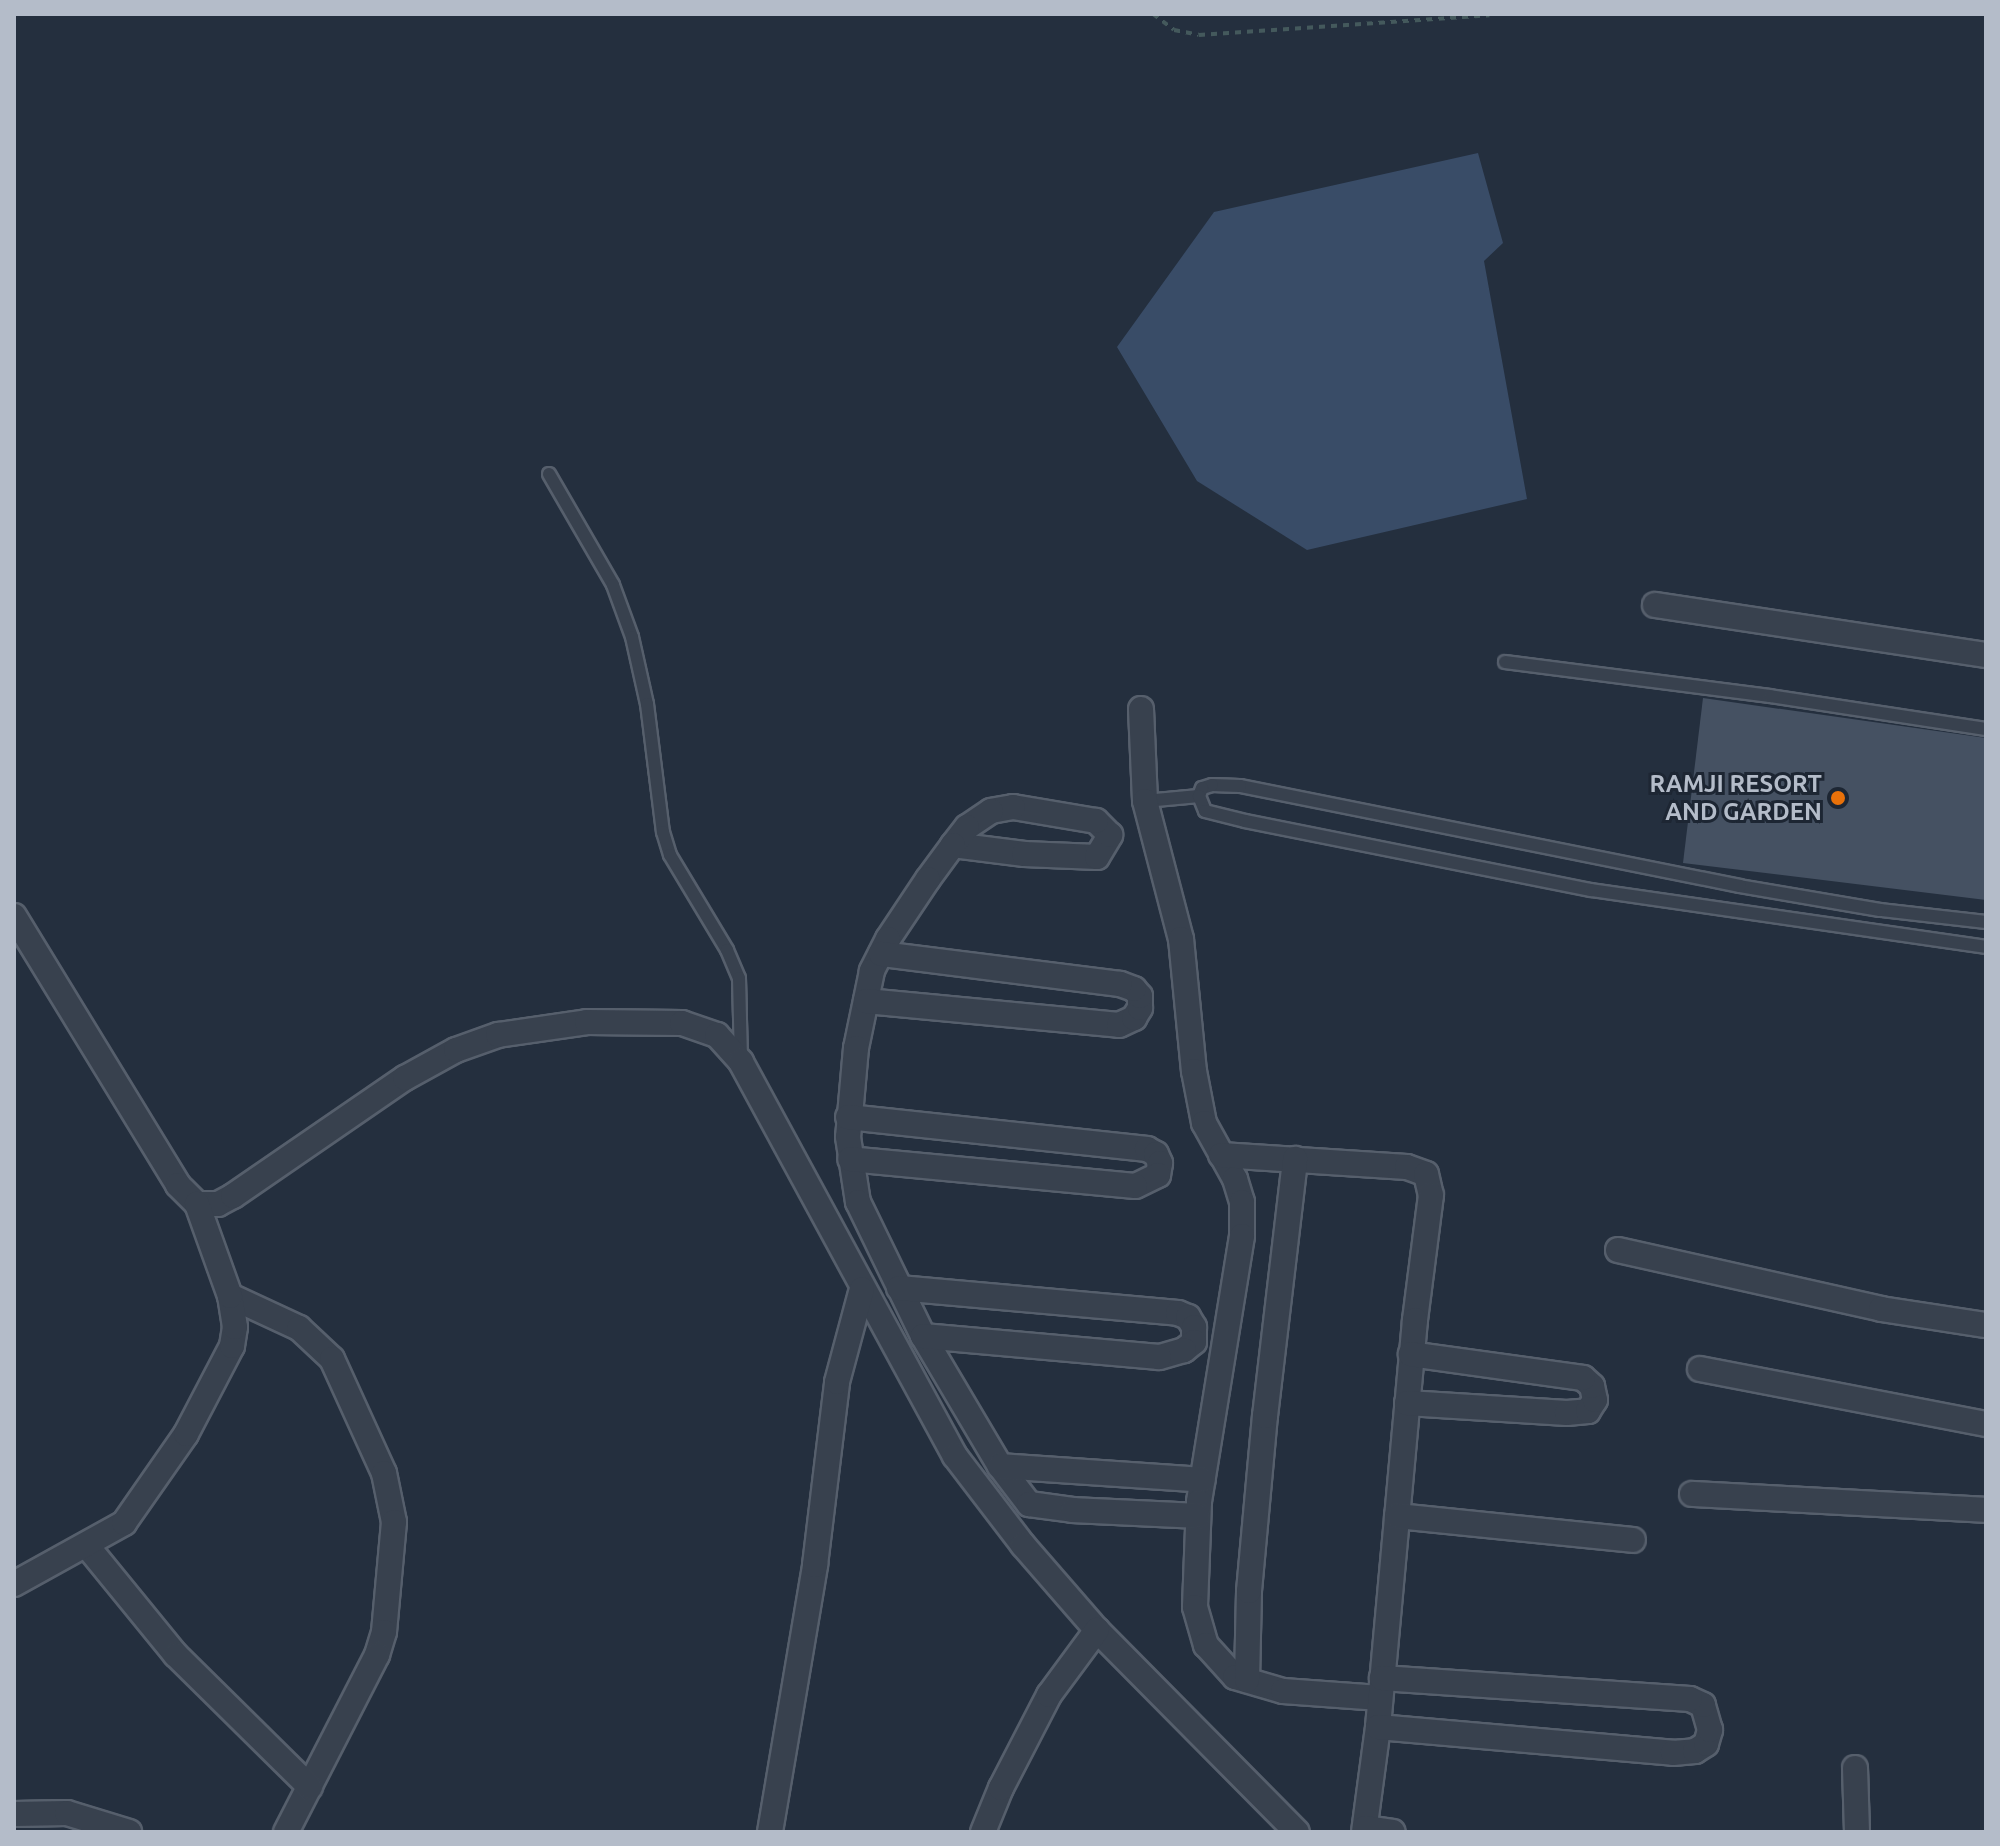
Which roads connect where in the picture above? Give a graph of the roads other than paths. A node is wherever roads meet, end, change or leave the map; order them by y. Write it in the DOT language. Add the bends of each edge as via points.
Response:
graph roads {
  1 [pos="549,474"];
  2 [pos="1655,605"];
  3 [pos="1986,655"];
  4 [pos="1505,662"];
  5 [pos="1141,709"];
  6 [pos="1986,729"];
  7 [pos="1199,796"];
  8 [pos="1145,801"];
  9 [pos="953,845"];
  10 [pos="14,916"];
  11 [pos="1986,922"];
  12 [pos="1986,947"];
  13 [pos="881,954"];
  14 [pos="866,1001"];
  15 [pos="741,1062"];
  16 [pos="848,1117"];
  17 [pos="1221,1155"];
  18 [pos="850,1159"];
  19 [pos="1295,1159"];
  20 [pos="197,1204"];
  21 [pos="1618,1250"];
  22 [pos="899,1288"];
  23 [pos="862,1289"];
  24 [pos="230,1296"];
  25 [pos="1986,1325"];
  26 [pos="923,1336"];
  27 [pos="1411,1354"];
  28 [pos="1700,1369"];
  29 [pos="1407,1403"];
  30 [pos="1986,1424"];
  31 [pos="1000,1466"];
  32 [pos="1203,1480"];
  33 [pos="1692,1494"];
  34 [pos="1986,1510"];
  35 [pos="1198,1516"];
  36 [pos="1397,1516"];
  37 [pos="1633,1540"];
  38 [pos="87,1546"];
  39 [pos="14,1584"];
  40 [pos="1097,1630"];
  41 [pos="1247,1680"];
  42 [pos="1381,1688"];
  43 [pos="1378,1727"];
  44 [pos="1855,1768"];
  45 [pos="310,1787"];
  46 [pos="14,1814"];
  47 [pos="1364,1830"];
  48 [pos="129,1832"];
  49 [pos="286,1832"];
  50 [pos="770,1832"];
  51 [pos="983,1832"];
  52 [pos="1297,1832"];
  53 [pos="1393,1832"];
  54 [pos="1857,1832"];
  1 -- 15 [label="lane" via="613,585 632,637 670,855 739,978"];
  2 -- 3 [label="street"];
  4 -- 6 [label="lane"];
  5 -- 8 [label="street"];
  7 -- 8 [label="lane"];
  7 -- 11 [label="lane" via="1202,788 1212,785 1240,786 1740,886"];
  7 -- 12 [label="lane" via="1205,811 1245,821 1591,890"];
  8 -- 17 [label="street" via="1181,939 1204,1123"];
  9 -- 9 [label="street" via="1097,857 1110,835 1096,821 1013,807 991,811 967,827"];
  9 -- 13 [label="street"];
  10 -- 20 [label="street" via="178,1185"];
  13 -- 14 [label="street"];
  13 -- 14 [label="street" via="1120,984 1140,996 1140,1008 1119,1025"];
  14 -- 16 [label="street"];
  15 -- 20 [label="street" via="717,1035 682,1023 587,1022 498,1035 456,1050 405,1078 233,1196 218,1204"];
  15 -- 23 [label="street"];
  16 -- 18 [label="street"];
  16 -- 18 [label="street" via="1147,1149 1160,1163 1158,1175 1135,1186"];
  17 -- 19 [label="street"];
  17 -- 32 [label="street" via="1242,1202 1242,1236"];
  18 -- 22 [label="street" via="858,1202"];
  19 -- 27 [label="street" via="1407,1167 1426,1174 1431,1195"];
  19 -- 41 [label="street" via="1265,1416 1249,1591"];
  20 -- 24 [label="street"];
  21 -- 25 [label="street" via="1867,1306"];
  22 -- 26 [label="street"];
  22 -- 26 [label="street" via="1178,1313 1194,1327 1194,1342 1159,1357"];
  23 -- 40 [label="street" via="955,1456"];
  23 -- 50 [label="street" via="837,1382 815,1565"];
  24 -- 38 [label="street" via="232,1346 186,1434 124,1523"];
  24 -- 45 [label="street" via="299,1328 332,1359 392,1498 392,1555 377,1655"];
  26 -- 31 [label="street"];
  27 -- 29 [label="street"];
  27 -- 29 [label="street" via="1583,1378 1592,1386 1595,1400 1588,1411 1567,1413"];
  28 -- 30 [label="street"];
  29 -- 36 [label="street"];
  31 -- 32 [label="street"];
  31 -- 35 [label="street" via="1029,1504"];
  32 -- 35 [label="street"];
  33 -- 34 [label="street"];
  35 -- 41 [label="street" via="1195,1607 1206,1645 1235,1677"];
  36 -- 37 [label="street"];
  36 -- 42 [label="street"];
  38 -- 39 [label="street"];
  38 -- 45 [label="street" via="176,1655"];
  40 -- 51 [label="street" via="1049,1695"];
  40 -- 52 [label="street"];
  41 -- 42 [label="street" via="1283,1691"];
  42 -- 43 [label="street"];
  42 -- 43 [label="street" via="1690,1699 1703,1705 1710,1730 1706,1744 1695,1751 1673,1753"];
  43 -- 47 [label="street"];
  44 -- 54 [label="street"];
  45 -- 49 [label="street"];
  46 -- 48 [label="street" via="67,1813"];
  47 -- 53 [label="street"];
}
